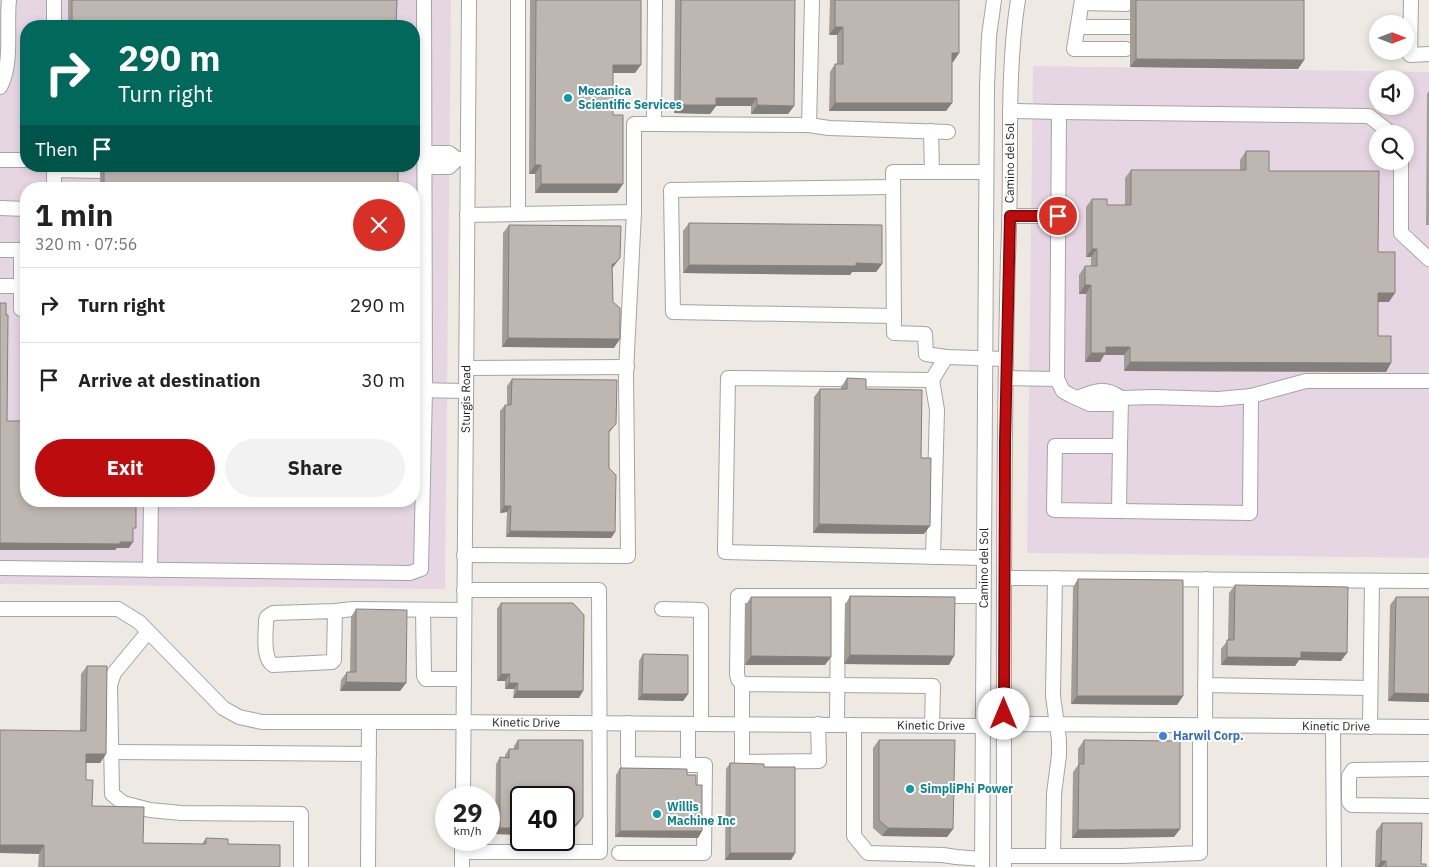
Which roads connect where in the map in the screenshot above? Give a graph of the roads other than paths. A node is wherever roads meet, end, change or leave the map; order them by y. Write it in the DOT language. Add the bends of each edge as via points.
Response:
graph roads {
  1 [pos="9,0"];
  2 [pos="54,0"];
  3 [pos="424,0"];
  4 [pos="469,0"];
  5 [pos="518,0"];
  6 [pos="655,0"];
  7 [pos="812,0"];
  8 [pos="994,0"];
  9 [pos="1018,0"];
  10 [pos="1410,0"];
  11 [pos="1082,2"];
  12 [pos="1126,4"];
  13 [pos="54,20"];
  14 [pos="1078,27"];
  15 [pos="1130,28"];
  16 [pos="1126,49"];
  17 [pos="1429,54"];
  18 [pos="0,87"];
  19 [pos="1010,111"];
  20 [pos="1059,112"];
  21 [pos="654,124"];
  22 [pos="809,125"];
  23 [pos="1380,125"];
  24 [pos="931,131"];
  25 [pos="948,132"];
  26 [pos="462,159"];
  27 [pos="0,160"];
  28 [pos="20,160"];
  29 [pos="424,160"];
  30 [pos="1401,170"];
  31 [pos="932,172"];
  32 [pos="986,172"];
  33 [pos="893,187"];
  34 [pos="0,208"];
  35 [pos="20,209"];
  36 [pos="634,212"];
  37 [pos="518,214"];
  38 [pos="467,215"];
  39 [pos="1010,216"];
  40 [pos="1058,216"];
  41 [pos="0,250"];
  42 [pos="20,250"];
  43 [pos="1429,259"];
  44 [pos="0,286"];
  45 [pos="20,286"];
  46 [pos="894,316"];
  47 [pos="420,344"];
  48 [pos="946,357"];
  49 [pos="985,359"];
  50 [pos="1006,359"];
  51 [pos="627,367"];
  52 [pos="466,368"];
  53 [pos="1006,378"];
  54 [pos="1057,379"];
  55 [pos="932,380"];
  56 [pos="1429,381"];
  57 [pos="420,390"];
  58 [pos="466,391"];
  59 [pos="1252,396"];
  60 [pos="1121,398"];
  61 [pos="1120,446"];
  62 [pos="420,480"];
  63 [pos="151,507"];
  64 [pos="1119,511"];
  65 [pos="464,555"];
  66 [pos="933,557"];
  67 [pos="984,558"];
  68 [pos="0,568"];
  69 [pos="150,570"];
  70 [pos="1004,578"];
  71 [pos="1055,578"];
  72 [pos="1206,579"];
  73 [pos="1372,581"];
  74 [pos="1429,581"];
  75 [pos="464,590"];
  76 [pos="838,596"];
  77 [pos="983,596"];
  78 [pos="0,609"];
  79 [pos="662,609"];
  80 [pos="423,610"];
  81 [pos="464,610"];
  82 [pos="334,611"];
  83 [pos="148,632"];
  84 [pos="464,679"];
  85 [pos="742,684"];
  86 [pos="837,685"];
  87 [pos="1205,685"];
  88 [pos="1370,688"];
  89 [pos="369,722"];
  90 [pos="464,722"];
  91 [pos="600,723"];
  92 [pos="628,723"];
  93 [pos="694,724"];
  94 [pos="742,724"];
  95 [pos="818,724"];
  96 [pos="1057,724"];
  97 [pos="837,725"];
  98 [pos="854,725"];
  99 [pos="932,726"];
  100 [pos="982,726"];
  101 [pos="1004,726"];
  102 [pos="1203,726"];
  103 [pos="1333,726"];
  104 [pos="1370,727"];
  105 [pos="1429,727"];
  106 [pos="111,752"];
  107 [pos="369,754"];
  108 [pos="688,765"];
  109 [pos="1429,769"];
  110 [pos="463,786"];
  111 [pos="1429,806"];
  112 [pos="500,848"];
  113 [pos="462,851"];
  114 [pos="619,853"];
  115 [pos="1053,856"];
  116 [pos="1004,861"];
  117 [pos="982,863"];
  118 [pos="301,867"];
  119 [pos="368,867"];
  120 [pos="462,867"];
  121 [pos="1334,867"];
  1 -- 18 [label="street" via="8,45 4,80"];
  2 -- 13 [label="street"];
  3 -- 29 [label="street"];
  4 -- 26 [label="street, Sturgis Road"];
  5 -- 37 [label="street"];
  6 -- 21 [label="street"];
  7 -- 22 [label="street"];
  8 -- 32 [label="street, Camino del Sol" via="989,36"];
  9 -- 19 [label="street, Camino del Sol"];
  10 -- 17 [label="street" via="1410,55"];
  11 -- 12 [label="street"];
  11 -- 14 [label="street"];
  14 -- 15 [label="street"];
  14 -- 16 [label="street" via="1074,48"];
  19 -- 20 [label="street"];
  19 -- 39 [label="street, Camino del Sol"];
  20 -- 23 [label="street" via="1369,116"];
  20 -- 40 [label="street"];
  21 -- 22 [label="street"];
  21 -- 36 [label="street" via="634,124"];
  22 -- 24 [label="street"];
  24 -- 25 [label="street"];
  24 -- 31 [label="street"];
  26 -- 29 [label="street" via="449,153 431,153"];
  26 -- 38 [label="street, Sturgis Road"];
  27 -- 28 [label="street"];
  29 -- 47 [label="street"];
  30 -- 43 [label="street" via="1402,233"];
  31 -- 32 [label="street"];
  31 -- 33 [label="street" via="893,172"];
  32 -- 49 [label="street, Camino del Sol"];
  33 -- 46 [label="street"];
  33 -- 46 [label="street" via="672,190 672,200 673,312"];
  34 -- 35 [label="street"];
  36 -- 37 [label="street"];
  36 -- 51 [label="street"];
  37 -- 38 [label="street"];
  38 -- 52 [label="street, Sturgis Road"];
  39 -- 40 [label="street"];
  39 -- 50 [label="street, Camino del Sol"];
  40 -- 54 [label="street"];
  41 -- 42 [label="street"];
  44 -- 45 [label="street"];
  46 -- 48 [label="street" via="894,333 925,334 926,354"];
  48 -- 49 [label="street"];
  48 -- 55 [label="street"];
  49 -- 50 [label="street"];
  49 -- 67 [label="street, Camino del Sol"];
  50 -- 53 [label="street, Camino del Sol"];
  51 -- 52 [label="street"];
  51 -- 65 [label="street" via="628,556"];
  52 -- 58 [label="street, Sturgis Road"];
  53 -- 54 [label="street"];
  53 -- 70 [label="street, Camino del Sol"];
  54 -- 60 [label="street" via="1063,391 1078,398 1103,391"];
  55 -- 66 [label="street" via="936,410"];
  55 -- 66 [label="street" via="728,378 725,552"];
  56 -- 59 [label="street" via="1306,381"];
  57 -- 58 [label="street"];
  58 -- 65 [label="street, Sturgis Road"];
  59 -- 60 [label="street"];
  59 -- 64 [label="street" via="1250,514"];
  60 -- 61 [label="street"];
  61 -- 64 [label="street"];
  61 -- 64 [label="street" via="1055,446 1054,510"];
  62 -- 69 [label="street" via="421,569 410,574"];
  63 -- 69 [label="street"];
  65 -- 75 [label="street, Sturgis Road"];
  66 -- 67 [label="street"];
  67 -- 77 [label="street, Camino del Sol"];
  68 -- 69 [label="street"];
  70 -- 71 [label="street"];
  70 -- 101 [label="street, Camino del Sol"];
  71 -- 72 [label="street"];
  71 -- 96 [label="street" via="1054,696"];
  72 -- 73 [label="street"];
  72 -- 87 [label="street"];
  73 -- 74 [label="street"];
  73 -- 88 [label="street"];
  75 -- 81 [label="street, Sturgis Road"];
  75 -- 91 [label="street" via="599,590"];
  76 -- 77 [label="street"];
  76 -- 85 [label="street" via="738,596 737,674"];
  76 -- 86 [label="street"];
  77 -- 100 [label="street, Camino del Sol"];
  78 -- 83 [label="street, Kinetic Drive" via="118,609"];
  79 -- 93 [label="street" via="702,610"];
  80 -- 81 [label="street"];
  80 -- 82 [label="street"];
  80 -- 84 [label="street" via="424,676 426,679"];
  81 -- 84 [label="street, Sturgis Road"];
  82 -- 82 [label="street" via="269,614 266,621 269,662 273,665 332,662"];
  83 -- 89 [label="street, Kinetic Drive" via="222,708 239,717 262,722"];
  83 -- 106 [label="street" via="114,673 110,685"];
  84 -- 90 [label="street, Sturgis Road"];
  85 -- 86 [label="street"];
  85 -- 94 [label="street"];
  86 -- 97 [label="street"];
  86 -- 99 [label="street" via="933,686"];
  87 -- 88 [label="street"];
  87 -- 102 [label="street"];
  88 -- 104 [label="street"];
  89 -- 90 [label="street, Kinetic Drive"];
  89 -- 107 [label="street"];
  90 -- 91 [label="street, Kinetic Drive"];
  90 -- 110 [label="street, Sturgis Road"];
  91 -- 92 [label="street, Kinetic Drive"];
  91 -- 112 [label="street" via="600,852"];
  92 -- 93 [label="street, Kinetic Drive"];
  92 -- 108 [label="street" via="628,764"];
  93 -- 94 [label="street, Kinetic Drive"];
  93 -- 108 [label="street"];
  94 -- 95 [label="street, Kinetic Drive"];
  94 -- 95 [label="street" via="742,762 819,761"];
  95 -- 97 [label="street, Kinetic Drive"];
  96 -- 101 [label="street, Kinetic Drive"];
  96 -- 102 [label="street, Kinetic Drive"];
  96 -- 115 [label="street" via="1059,755 1054,794"];
  97 -- 98 [label="street, Kinetic Drive"];
  98 -- 99 [label="street, Kinetic Drive"];
  98 -- 117 [label="street" via="854,836 868,853 943,855"];
  99 -- 100 [label="street, Kinetic Drive"];
  100 -- 101 [label="street, Kinetic Drive"];
  100 -- 117 [label="street, Camino del Sol"];
  101 -- 116 [label="street, Camino del Sol"];
  102 -- 103 [label="street, Kinetic Drive"];
  102 -- 115 [label="street" via="1200,853"];
  103 -- 104 [label="street, Kinetic Drive"];
  103 -- 121 [label="street"];
  104 -- 105 [label="street, Kinetic Drive"];
  106 -- 107 [label="street"];
  106 -- 118 [label="street" via="112,794 123,803 181,813 301,814"];
  107 -- 119 [label="street"];
  108 -- 114 [label="street" via="704,765 704,853"];
  109 -- 111 [label="street" via="1353,770 1349,776 1349,802 1352,805"];
  113 -- 120 [label="street"];
  115 -- 116 [label="street"];
}
